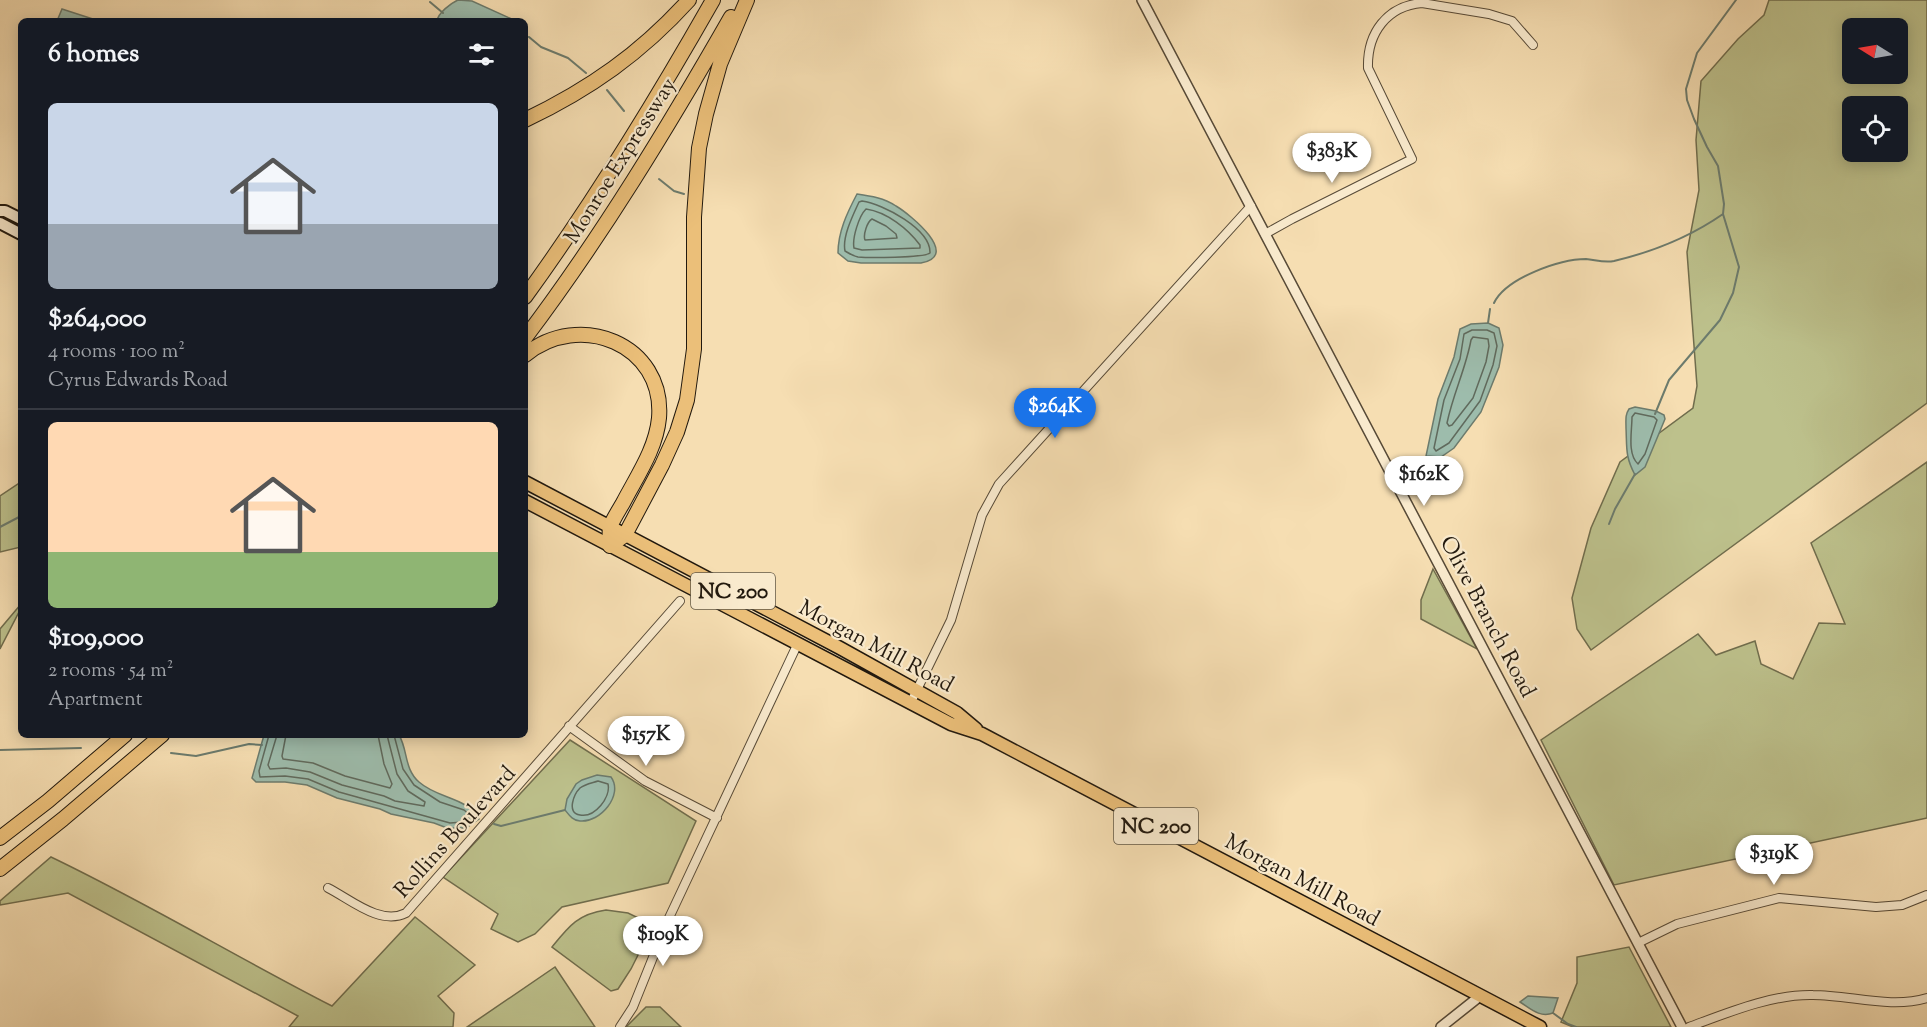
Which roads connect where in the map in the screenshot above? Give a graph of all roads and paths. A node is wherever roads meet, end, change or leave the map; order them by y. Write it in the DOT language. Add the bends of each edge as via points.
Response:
graph roads {
  1 [pos="689,0"];
  2 [pos="713,0"];
  3 [pos="740,0"];
  4 [pos="747,0"];
  5 [pos="1142,0"];
  6 [pos="1533,45"];
  7 [pos="528,118"];
  8 [pos="1251,207"];
  9 [pos="0,211"];
  10 [pos="18,217"];
  11 [pos="0,223"];
  12 [pos="18,232"];
  13 [pos="1265,234"];
  14 [pos="528,293"];
  15 [pos="528,334"];
  16 [pos="528,353"];
  17 [pos="528,484"];
  18 [pos="528,503"];
  19 [pos="610,527"];
  20 [pos="625,535"];
  21 [pos="610,546"];
  22 [pos="681,601"];
  23 [pos="798,643"];
  24 [pos="914,697"];
  25 [pos="569,726"];
  26 [pos="122,738"];
  27 [pos="158,738"];
  28 [pos="717,818"];
  29 [pos="0,838"];
  30 [pos="0,869"];
  31 [pos="328,888"];
  32 [pos="1927,895"];
  33 [pos="1638,943"];
  34 [pos="1480,996"];
  35 [pos="1927,998"];
  36 [pos="620,1027"];
  37 [pos="1441,1027"];
  38 [pos="1540,1027"];
  39 [pos="1682,1027"];
  40 [pos="1689,1027"];
  1 -- 7 [label="highway" via="614,69"];
  2 -- 14 [label="highway, Monroe Expressway" via="617,162"];
  3 -- 15 [label="highway, Monroe Expressway" via="626,192"];
  4 -- 20 [label="highway" via="720,64 699,148 694,217 694,349 687,400 670,449"];
  5 -- 8 [label="street, Olive Branch Road"];
  6 -- 13 [label="street" via="1512,21 1489,14 1422,3 1397,9 1379,26 1371,42 1368,68 1412,159"];
  8 -- 13 [label="street, Olive Branch Road"];
  8 -- 24 [label="street" via="999,484 982,515 951,620"];
  9 -- 10 [label="main road"];
  11 -- 12 [label="main road"];
  13 -- 33 [label="street, Olive Branch Road"];
  16 -- 19 [label="highway" via="558,337 594,335 629,351 653,382 659,410 655,437"];
  17 -- 19 [label="main road, Morgan Mill Road / NC 200"];
  18 -- 21 [label="main road, Morgan Mill Road / NC 200"];
  19 -- 20 [label="main road, Morgan Mill Road / NC 200"];
  19 -- 21 [label="highway"];
  20 -- 21 [label="highway"];
  20 -- 24 [label="main road, Morgan Mill Road / NC 200"];
  21 -- 23 [label="main road, Morgan Mill Road / NC 200"];
  22 -- 25 [label="street, Rollins Boulevard"];
  23 -- 24 [label="main road, Morgan Mill Road / NC 200"];
  23 -- 28 [label="street"];
  24 -- 34 [label="main road, Morgan Mill Road / NC 200" via="957,712 982,734"];
  25 -- 28 [label="street" via="645,781"];
  25 -- 31 [label="street, Rollins Boulevard" via="406,913 393,918 380,915"];
  26 -- 29 [label="highway"];
  27 -- 30 [label="highway"];
  28 -- 36 [label="street" via="633,1007"];
  32 -- 33 [label="street" via="1902,905 1876,907 1779,898 1677,924"];
  33 -- 39 [label="street, Olive Branch Road"];
  34 -- 37 [label="street"];
  34 -- 38 [label="main road, Morgan Mill Road / NC 200"];
  35 -- 40 [label="street" via="1895,1002 1812,995 1746,1007"];
}
